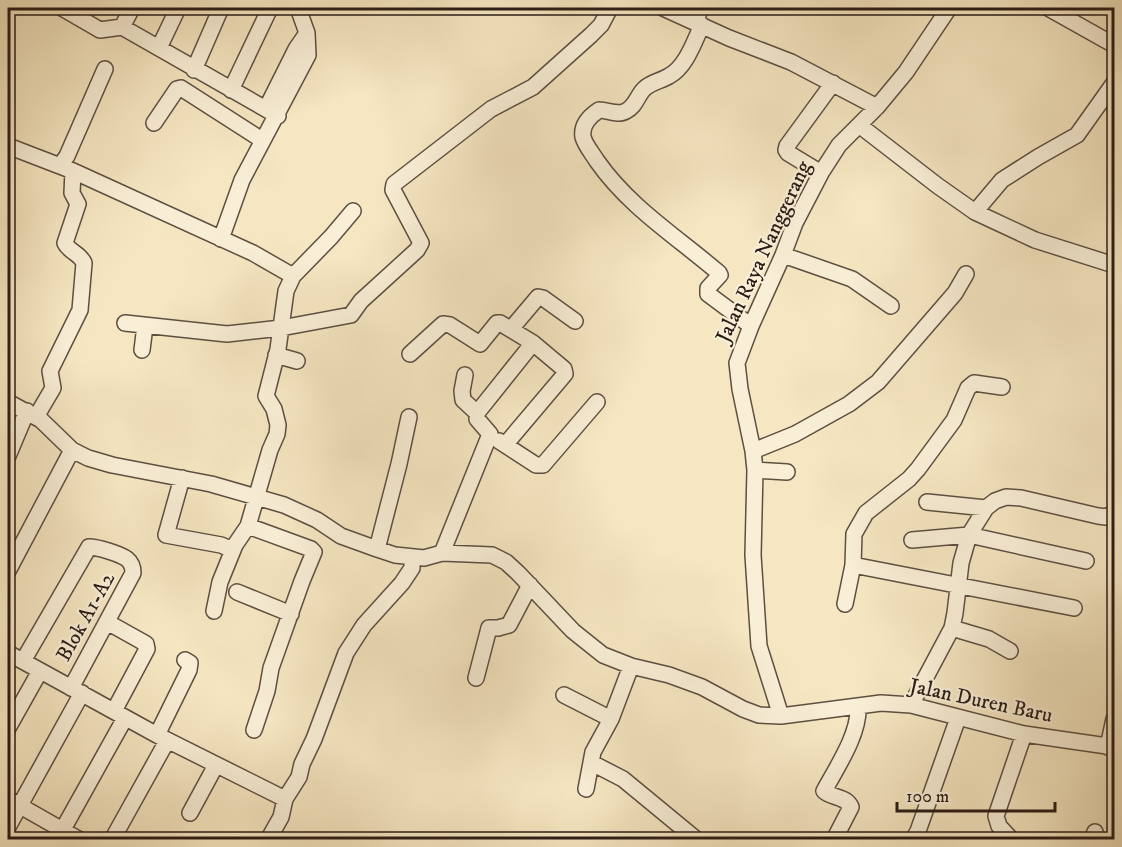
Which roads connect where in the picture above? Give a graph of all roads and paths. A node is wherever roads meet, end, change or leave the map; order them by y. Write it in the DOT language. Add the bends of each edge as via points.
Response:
graph roads {
  1 [pos="62,8"];
  2 [pos="132,8"];
  3 [pos="178,8"];
  4 [pos="221,8"];
  5 [pos="270,8"];
  6 [pos="298,8"];
  7 [pos="610,8"];
  8 [pos="663,8"];
  9 [pos="949,8"];
  10 [pos="1048,8"];
  11 [pos="82,13"];
  12 [pos="699,18"];
  13 [pos="122,27"];
  14 [pos="1114,45"];
  15 [pos="159,48"];
  16 [pos="105,69"];
  17 [pos="194,70"];
  18 [pos="833,83"];
  19 [pos="1114,83"];
  20 [pos="231,90"];
  21 [pos="877,107"];
  22 [pos="272,112"];
  23 [pos="154,123"];
  24 [pos="859,124"];
  25 [pos="262,140"];
  26 [pos="8,146"];
  27 [pos="67,169"];
  28 [pos="821,172"];
  29 [pos="353,211"];
  30 [pos="975,212"];
  31 [pos="221,239"];
  32 [pos="783,255"];
  33 [pos="1114,265"];
  34 [pos="966,274"];
  35 [pos="293,276"];
  36 [pos="891,306"];
  37 [pos="575,321"];
  38 [pos="125,323"];
  39 [pos="144,326"];
  40 [pos="751,326"];
  41 [pos="281,328"];
  42 [pos="511,329"];
  43 [pos="533,343"];
  44 [pos="142,350"];
  45 [pos="410,354"];
  46 [pos="276,355"];
  47 [pos="297,361"];
  48 [pos="465,375"];
  49 [pos="1002,387"];
  50 [pos="8,402"];
  51 [pos="597,402"];
  52 [pos="477,413"];
  53 [pos="32,414"];
  54 [pos="409,417"];
  55 [pos="490,434"];
  56 [pos="505,446"];
  57 [pos="72,450"];
  58 [pos="753,451"];
  59 [pos="8,456"];
  60 [pos="755,470"];
  61 [pos="787,472"];
  62 [pos="182,478"];
  63 [pos="257,496"];
  64 [pos="927,502"];
  65 [pos="986,508"];
  66 [pos="1114,513"];
  67 [pos="248,526"];
  68 [pos="969,535"];
  69 [pos="912,540"];
  70 [pos="377,549"];
  71 [pos="233,550"];
  72 [pos="442,552"];
  73 [pos="412,557"];
  74 [pos="1086,561"];
  75 [pos="853,565"];
  76 [pos="8,571"];
  77 [pos="530,585"];
  78 [pos="958,585"];
  79 [pos="237,592"];
  80 [pos="845,604"];
  81 [pos="1074,608"];
  82 [pos="214,611"];
  83 [pos="291,615"];
  84 [pos="107,622"];
  85 [pos="953,622"];
  86 [pos="1010,651"];
  87 [pos="8,653"];
  88 [pos="185,660"];
  89 [pos="23,661"];
  90 [pos="631,666"];
  91 [pos="40,671"];
  92 [pos="476,678"];
  93 [pos="76,690"];
  94 [pos="564,695"];
  95 [pos="911,705"];
  96 [pos="858,706"];
  97 [pos="119,715"];
  98 [pos="781,716"];
  99 [pos="958,718"];
  100 [pos="1114,718"];
  101 [pos="611,719"];
  102 [pos="8,728"];
  103 [pos="254,730"];
  104 [pos="1024,734"];
  105 [pos="162,738"];
  106 [pos="1111,747"];
  107 [pos="592,763"];
  108 [pos="216,765"];
  109 [pos="586,789"];
  110 [pos="285,799"];
  111 [pos="13,802"];
  112 [pos="190,813"];
  113 [pos="8,827"];
  114 [pos="60,835"];
  115 [pos="80,840"];
  116 [pos="112,840"];
  117 [pos="268,840"];
  118 [pos="697,840"];
  119 [pos="837,840"];
  120 [pos="913,840"];
  121 [pos="1012,840"];
  1 -- 11 [label="street"];
  2 -- 13 [label="street"];
  3 -- 15 [label="street"];
  4 -- 17 [label="street"];
  5 -- 20 [label="street"];
  6 -- 22 [label="street" via="307,33 308,55"];
  7 -- 41 [label="street" via="601,25 532,87 491,109 394,184 393,190 421,243 354,311"];
  8 -- 12 [label="street"];
  9 -- 21 [label="street, Jalan Raya Nanggerang"];
  10 -- 14 [label="street"];
  11 -- 13 [label="street" via="100,30"];
  12 -- 18 [label="street"];
  12 -- 40 [label="street" via="688,53 678,69 647,86 626,112 599,110 593,114 583,137 602,169 630,200 719,273 708,294"];
  13 -- 15 [label="street"];
  15 -- 17 [label="street"];
  16 -- 27 [label="street" via="67,156"];
  17 -- 20 [label="street"];
  18 -- 21 [label="street"];
  18 -- 28 [label="street" via="786,150"];
  19 -- 30 [label="street" via="1077,135 1002,180"];
  20 -- 22 [label="street"];
  21 -- 24 [label="street, Jalan Raya Nanggerang"];
  22 -- 25 [label="street"];
  23 -- 25 [label="street" via="181,88"];
  24 -- 28 [label="street, Jalan Raya Nanggerang"];
  24 -- 30 [label="street"];
  25 -- 31 [label="street" via="242,180"];
  26 -- 27 [label="street"];
  27 -- 31 [label="street"];
  27 -- 53 [label="street" via="78,204 65,243 84,263 82,301 50,371 52,388"];
  28 -- 32 [label="street, Jalan Raya Nanggerang"];
  29 -- 35 [label="street"];
  30 -- 33 [label="street" via="1027,237"];
  31 -- 35 [label="street"];
  32 -- 36 [label="street" via="852,279"];
  32 -- 40 [label="street, Jalan Raya Nanggerang"];
  34 -- 58 [label="street" via="955,293 878,382 849,404 795,434"];
  35 -- 41 [label="street" via="286,291"];
  37 -- 42 [label="street" via="538,297"];
  38 -- 39 [label="street"];
  39 -- 41 [label="street" via="227,334"];
  39 -- 44 [label="street"];
  40 -- 58 [label="street, Jalan Raya Nanggerang" via="737,363"];
  41 -- 46 [label="street"];
  42 -- 43 [label="street"];
  42 -- 45 [label="street" via="497,323 480,344 443,324"];
  43 -- 52 [label="street"];
  43 -- 56 [label="street" via="565,374"];
  46 -- 47 [label="street"];
  46 -- 63 [label="street" via="266,396 278,425"];
  48 -- 52 [label="street" via="463,400"];
  49 -- 75 [label="street" via="974,383 968,388 954,420 918,469 866,513 854,534"];
  50 -- 53 [label="street"];
  51 -- 56 [label="street" via="543,465 536,465"];
  52 -- 55 [label="street" via="477,419"];
  53 -- 57 [label="street"];
  53 -- 59 [label="street"];
  54 -- 70 [label="street"];
  55 -- 56 [label="street"];
  55 -- 72 [label="street"];
  57 -- 62 [label="street, Jalan Duren Baru" via="112,465"];
  57 -- 76 [label="street"];
  58 -- 60 [label="street, Jalan Raya Nanggerang"];
  60 -- 61 [label="street"];
  60 -- 98 [label="street, Jalan Raya Nanggerang" via="753,555 759,646"];
  62 -- 63 [label="street, Jalan Duren Baru"];
  62 -- 71 [label="street" via="166,535"];
  63 -- 67 [label="street"];
  63 -- 70 [label="street, Jalan Duren Baru"];
  64 -- 65 [label="street"];
  65 -- 66 [label="street" via="1006,497 1098,516"];
  65 -- 68 [label="street"];
  67 -- 71 [label="street"];
  67 -- 83 [label="street" via="313,550"];
  68 -- 69 [label="street"];
  68 -- 74 [label="street"];
  68 -- 78 [label="street"];
  70 -- 73 [label="street, Jalan Duren Baru"];
  71 -- 82 [label="street"];
  72 -- 73 [label="street, Jalan Duren Baru"];
  72 -- 77 [label="street, Jalan Duren Baru" via="492,555 506,562"];
  73 -- 110 [label="street" via="412,568 402,583 368,620 346,653 299,777"];
  75 -- 78 [label="street"];
  75 -- 80 [label="street"];
  77 -- 90 [label="street, Jalan Duren Baru" via="573,631 603,655"];
  77 -- 92 [label="street" via="509,625 489,628"];
  78 -- 81 [label="street"];
  78 -- 85 [label="street"];
  79 -- 83 [label="street"];
  83 -- 103 [label="street"];
  84 -- 89 [label="street, Blok A1-A2" via="133,573 132,566 127,559 89,547"];
  84 -- 93 [label="street, Blok A1-A2"];
  84 -- 97 [label="street" via="146,644 147,649"];
  85 -- 86 [label="street"];
  85 -- 95 [label="street"];
  87 -- 89 [label="street"];
  88 -- 105 [label="street" via="190,663 189,670"];
  89 -- 91 [label="street"];
  90 -- 98 [label="street, Jalan Duren Baru" via="702,687 759,715"];
  90 -- 101 [label="street"];
  91 -- 93 [label="street"];
  91 -- 102 [label="street"];
  93 -- 97 [label="street"];
  93 -- 111 [label="street, Blok A1-A2"];
  94 -- 101 [label="street"];
  95 -- 96 [label="street, Jalan Duren Baru"];
  95 -- 99 [label="street, Jalan Duren Baru"];
  96 -- 98 [label="street, Jalan Duren Baru"];
  96 -- 119 [label="street" via="855,730 824,791 845,800 850,807"];
  97 -- 105 [label="street"];
  97 -- 114 [label="street"];
  99 -- 104 [label="street, Jalan Duren Baru"];
  99 -- 120 [label="street"];
  100 -- 106 [label="street"];
  101 -- 107 [label="street" via="593,752"];
  104 -- 106 [label="street, Jalan Duren Baru"];
  104 -- 121 [label="street" via="996,816 999,826"];
  105 -- 108 [label="street"];
  105 -- 116 [label="street"];
  107 -- 109 [label="street"];
  107 -- 118 [label="street" via="623,779"];
  108 -- 110 [label="street"];
  108 -- 112 [label="street"];
  110 -- 117 [label="street" via="281,817"];
  111 -- 113 [label="street, Blok A1-A2"];
  111 -- 114 [label="street"];
  114 -- 115 [label="street"];
}
